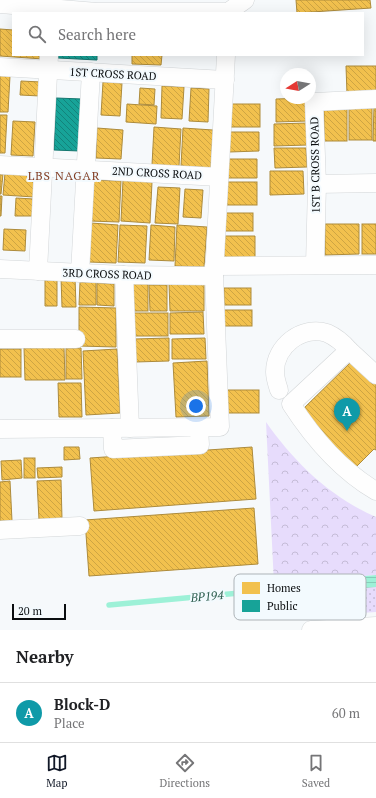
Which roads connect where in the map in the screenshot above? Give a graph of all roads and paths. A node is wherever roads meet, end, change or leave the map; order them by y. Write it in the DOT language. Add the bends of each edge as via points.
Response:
graph roads {
  1 [pos="245,0"];
  2 [pos="0,4"];
  3 [pos="52,11"];
  4 [pos="97,12"];
  5 [pos="229,12"];
  6 [pos="226,56"];
  7 [pos="49,63"];
  8 [pos="0,67"];
  9 [pos="91,72"];
  10 [pos="225,80"];
  11 [pos="376,100"];
  12 [pos="0,165"];
  13 [pos="43,167"];
  14 [pos="85,170"];
  15 [pos="219,177"];
  16 [pos="376,183"];
  17 [pos="317,184"];
  18 [pos="315,265"];
  19 [pos="376,265"];
  20 [pos="0,269"];
  21 [pos="38,271"];
  22 [pos="214,271"];
  23 [pos="80,273"];
  24 [pos="124,275"];
  25 [pos="0,339"];
  26 [pos="76,339"];
  27 [pos="349,350"];
  28 [pos="376,375"];
  29 [pos="279,390"];
  30 [pos="112,428"];
  31 [pos="130,428"];
  32 [pos="199,428"];
  33 [pos="0,430"];
  34 [pos="376,492"];
  35 [pos="80,526"];
  36 [pos="0,530"];
  37 [pos="376,626"];
  38 [pos="311,630"];
  1 -- 5 [label="street"];
  2 -- 3 [label="street"];
  3 -- 4 [label="street"];
  6 -- 10 [label="street"];
  7 -- 8 [label="street, 1ST CROSS ROAD"];
  7 -- 9 [label="street, 1ST CROSS ROAD"];
  7 -- 13 [label="street"];
  9 -- 10 [label="street, 1ST CROSS ROAD"];
  9 -- 14 [label="street"];
  10 -- 15 [label="street"];
  11 -- 17 [label="street, 1ST B CROSS ROAD" via="314,102"];
  12 -- 13 [label="street, 2ND CROSS ROAD"];
  13 -- 14 [label="street, 2ND CROSS ROAD"];
  13 -- 21 [label="street"];
  14 -- 15 [label="street, 2ND CROSS ROAD"];
  14 -- 23 [label="street"];
  15 -- 22 [label="street"];
  16 -- 17 [label="street"];
  17 -- 18 [label="street, 1ST B CROSS ROAD"];
  18 -- 19 [label="street"];
  18 -- 22 [label="street"];
  20 -- 21 [label="street, 3RD CROSS ROAD"];
  21 -- 23 [label="street, 3RD CROSS ROAD"];
  22 -- 24 [label="street, 3RD CROSS ROAD"];
  22 -- 32 [label="street" via="220,427"];
  23 -- 24 [label="street, 3RD CROSS ROAD"];
  24 -- 31 [label="street"];
  25 -- 26 [label="street"];
  27 -- 28 [label="street"];
  27 -- 29 [label="street" via="327,333 299,335 290,340 279,354 276,363"];
  27 -- 34 [label="street" via="291,404 319,443 354,476"];
  30 -- 31 [label="street"];
  30 -- 32 [label="street" via="114,450 200,445"];
  30 -- 33 [label="street"];
  31 -- 32 [label="street"];
  35 -- 36 [label="street"];
  37 -- 38 [label="street"];
}
